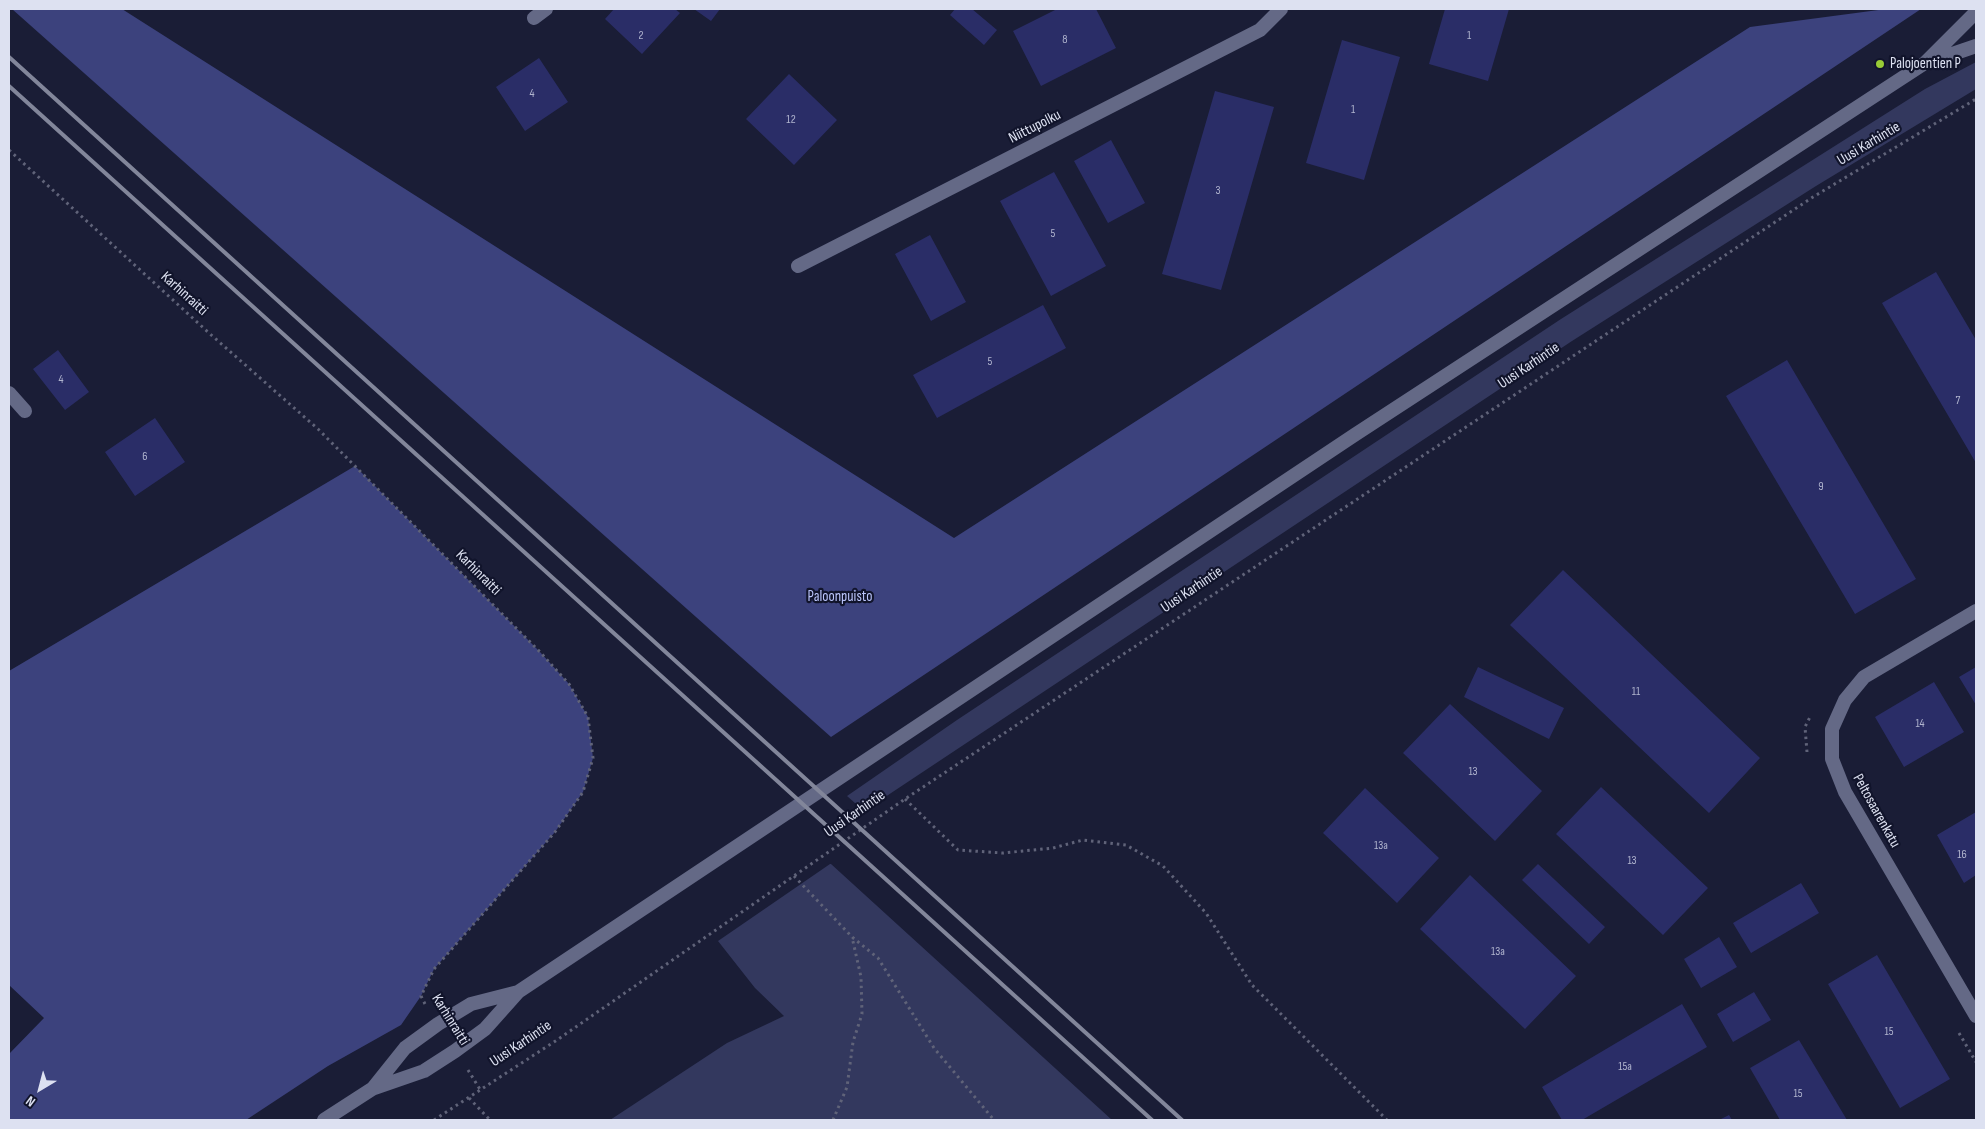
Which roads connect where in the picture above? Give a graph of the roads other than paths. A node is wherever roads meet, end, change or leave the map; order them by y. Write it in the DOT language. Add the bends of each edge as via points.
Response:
graph roads {
  1 [pos="546,9"];
  2 [pos="1281,9"];
  3 [pos="1976,12"];
  4 [pos="534,18"];
  5 [pos="1976,46"];
  6 [pos="1926,63"];
  7 [pos="798,266"];
  8 [pos="9,393"];
  9 [pos="25,412"];
  10 [pos="1976,611"];
  11 [pos="518,992"];
  12 [pos="1976,1016"];
  13 [pos="372,1089"];
  14 [pos="324,1120"];
  1 -- 4 [label="street"];
  2 -- 7 [label="street, Niittupolku" via="1260,30"];
  3 -- 6 [label="street"];
  5 -- 6 [label="street"];
  6 -- 11 [label="street" via="1356,434"];
  8 -- 9 [label="street"];
  10 -- 12 [label="street, Peltosaarenkatu" via="1864,677 1845,700 1832,729 1832,758 1844,792"];
  11 -- 13 [label="street" via="485,1029 456,1051 424,1071"];
  11 -- 13 [label="street" via="471,1004 438,1024 406,1048"];
  13 -- 14 [label="street"];
}
